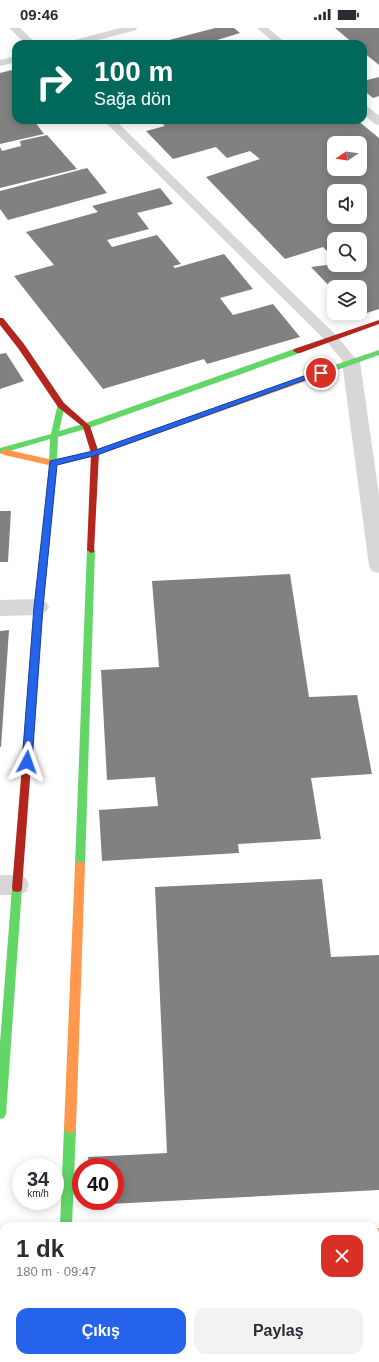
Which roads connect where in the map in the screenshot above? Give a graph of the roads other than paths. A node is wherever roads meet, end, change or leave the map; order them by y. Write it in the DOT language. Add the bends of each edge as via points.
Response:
graph roads {
  1 [pos="14,28"];
  2 [pos="132,28"];
  3 [pos="262,28"];
  4 [pos="28,40"];
  5 [pos="86,40"];
  6 [pos="277,40"];
  7 [pos="12,59"];
  8 [pos="0,63"];
  9 [pos="367,112"];
  10 [pos="379,122"];
  11 [pos="113,124"];
  12 [pos="0,320"];
  13 [pos="379,322"];
  14 [pos="332,339"];
  15 [pos="379,352"];
  16 [pos="351,362"];
  17 [pos="61,405"];
  18 [pos="86,426"];
  19 [pos="54,436"];
  20 [pos="0,451"];
  21 [pos="95,453"];
  22 [pos="53,463"];
  23 [pos="379,566"];
  24 [pos="39,607"];
  25 [pos="0,608"];
  26 [pos="9,885"];
  27 [pos="0,1114"];
  28 [pos="66,1222"];
  1 -- 4 [label="lane"];
  2 -- 5 [label="lane"];
  3 -- 6 [label="lane"];
  7 -- 8 [label="lane"];
  9 -- 10 [label="lane"];
  11 -- 14 [label="lane"];
  12 -- 17 [label="street"];
  13 -- 14 [label="street"];
  14 -- 16 [label="lane"];
  14 -- 18 [label="street"];
  15 -- 16 [label="street"];
  16 -- 21 [label="street"];
  16 -- 23 [label="street"];
  17 -- 18 [label="street"];
  17 -- 19 [label="street"];
  18 -- 19 [label="street"];
  18 -- 21 [label="street"];
  19 -- 20 [label="street"];
  19 -- 22 [label="street"];
  20 -- 22 [label="street"];
  21 -- 22 [label="street"];
  21 -- 28 [label="street"];
  22 -- 24 [label="street"];
  24 -- 25 [label="street"];
  24 -- 26 [label="street"];
  26 -- 27 [label="street"];
}
